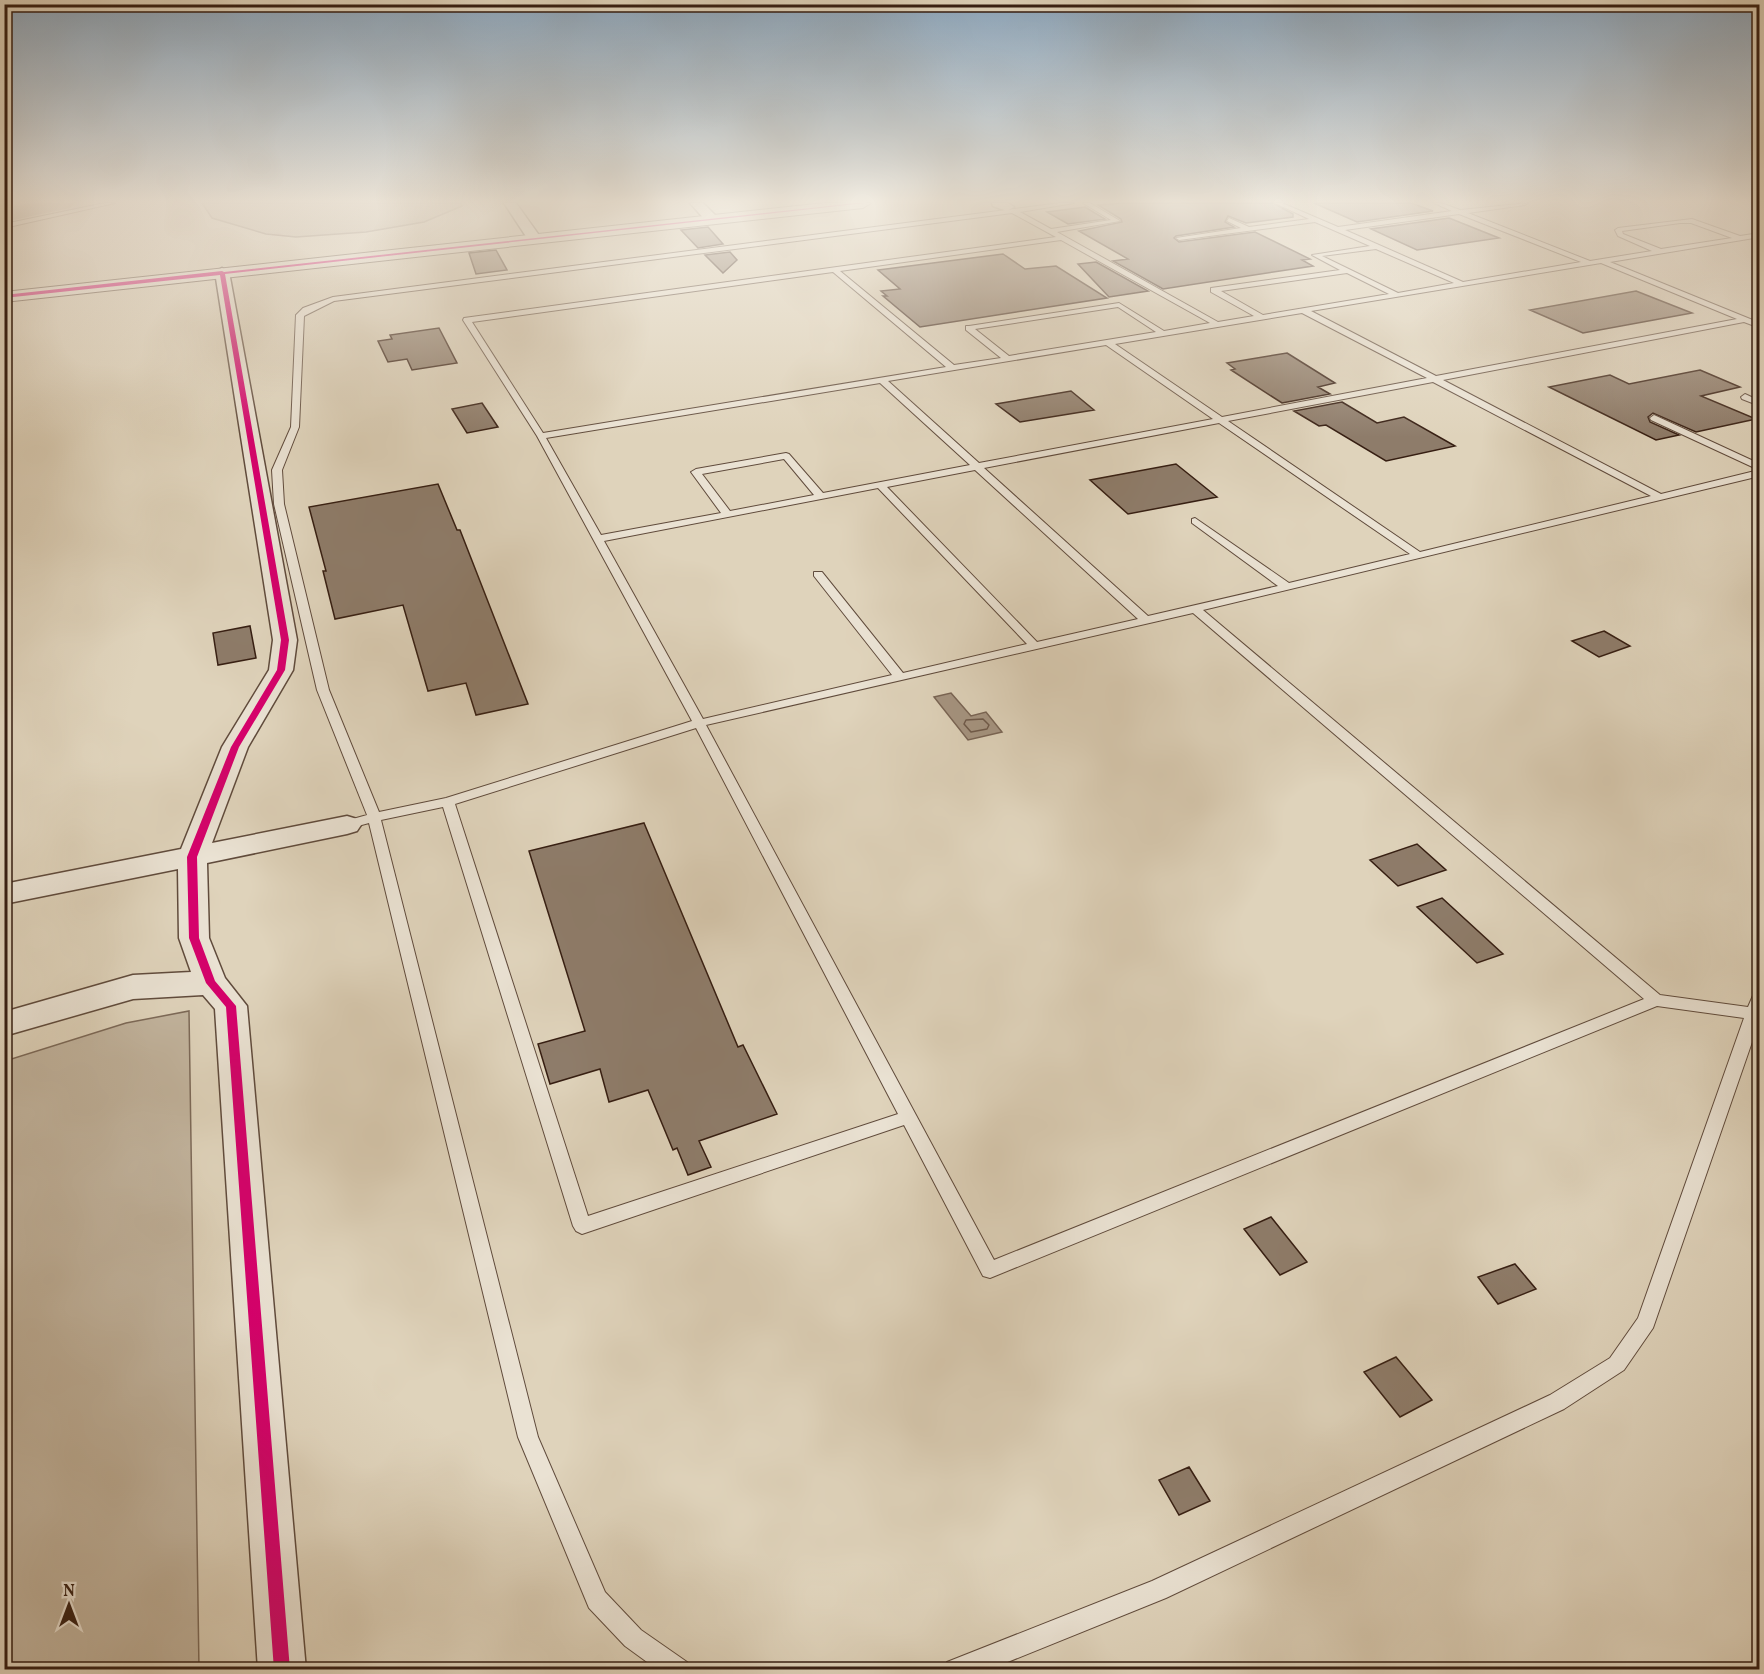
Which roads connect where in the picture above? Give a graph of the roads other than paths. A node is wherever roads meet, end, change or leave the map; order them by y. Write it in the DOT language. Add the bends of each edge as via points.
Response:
graph roads {
  1 [pos="142,281"];
  2 [pos="224,281"];
  3 [pos="464,281"];
  4 [pos="753,281"];
  5 [pos="848,281"];
  6 [pos="1139,281"];
  7 [pos="1277,281"];
  8 [pos="1369,281"];
  9 [pos="1455,281"];
  10 [pos="1480,281"];
  11 [pos="1650,281"];
  12 [pos="1462,284"];
  13 [pos="1397,295"];
  14 [pos="4,297"];
  15 [pos="1303,310"];
  16 [pos="1261,316"];
  17 [pos="1744,320"];
  18 [pos="1216,324"];
  19 [pos="1760,326"];
  20 [pos="1162,333"];
  21 [pos="1107,342"];
  22 [pos="1008,359"];
  23 [pos="952,368"];
  24 [pos="881,379"];
  25 [pos="1437,379"];
  26 [pos="1745,397"];
  27 [pos="1760,404"];
  28 [pos="1654,418"];
  29 [pos="1221,420"];
  30 [pos="542,436"];
  31 [pos="977,467"];
  32 [pos="1760,471"];
  33 [pos="880,485"];
  34 [pos="820,496"];
  35 [pos="1659,497"];
  36 [pos="727,514"];
  37 [pos="1195,521"];
  38 [pos="598,539"];
  39 [pos="1418,555"];
  40 [pos="818,573"];
  41 [pos="1287,587"];
  42 [pos="1195,609"];
  43 [pos="1146,620"];
  44 [pos="1035,646"];
  45 [pos="900,677"];
  46 [pos="699,723"];
  47 [pos="448,802"];
  48 [pos="374,817"];
  49 [pos="347,825"];
  50 [pos="192,857"];
  51 [pos="4,894"];
  52 [pos="211,983"];
  53 [pos="1656,1000"];
  54 [pos="1756,1004"];
  55 [pos="4,1024"];
  56 [pos="909,1117"];
  57 [pos="282,1670"];
  58 [pos="679,1670"];
  59 [pos="955,1670"];
  1 -- 14 [label="street"];
  2 -- 50 [label="street" via="285,640 281,670 235,747"];
  3 -- 48 [label="lane" via="333,299 300,315 295,427 277,470 279,504 323,690"];
  4 -- 30 [label="lane" via="467,320"];
  5 -- 23 [label="lane"];
  6 -- 18 [label="lane"];
  7 -- 16 [label="lane" via="1214,290"];
  8 -- 13 [label="lane"];
  9 -- 12 [label="lane"];
  10 -- 12 [label="lane"];
  11 -- 17 [label="lane"];
  12 -- 13 [label="lane"];
  13 -- 15 [label="lane"];
  15 -- 16 [label="lane"];
  15 -- 25 [label="lane"];
  16 -- 18 [label="lane"];
  17 -- 19 [label="lane"];
  17 -- 25 [label="lane"];
  18 -- 20 [label="lane"];
  20 -- 21 [label="lane"];
  20 -- 22 [label="lane" via="1119,305 969,328"];
  21 -- 22 [label="lane"];
  21 -- 29 [label="lane"];
  22 -- 23 [label="lane"];
  23 -- 24 [label="lane"];
  24 -- 30 [label="lane"];
  24 -- 31 [label="lane"];
  25 -- 29 [label="lane"];
  25 -- 35 [label="lane"];
  26 -- 27 [label="lane"];
  28 -- 32 [label="lane"];
  29 -- 31 [label="lane"];
  29 -- 39 [label="lane"];
  30 -- 38 [label="lane"];
  31 -- 33 [label="lane"];
  31 -- 43 [label="lane"];
  32 -- 35 [label="lane"];
  33 -- 34 [label="lane"];
  33 -- 44 [label="lane"];
  34 -- 36 [label="lane"];
  34 -- 36 [label="lane" via="786,456 696,472"];
  35 -- 39 [label="lane"];
  36 -- 38 [label="lane"];
  37 -- 41 [label="lane"];
  38 -- 46 [label="lane"];
  39 -- 41 [label="lane"];
  40 -- 45 [label="lane"];
  41 -- 42 [label="lane"];
  42 -- 43 [label="lane"];
  42 -- 53 [label="lane"];
  43 -- 44 [label="lane"];
  44 -- 45 [label="lane"];
  45 -- 46 [label="lane"];
  46 -- 47 [label="lane"];
  46 -- 56 [label="lane"];
  47 -- 48 [label="lane"];
  47 -- 56 [label="lane" via="582,1226"];
  48 -- 49 [label="lane"];
  48 -- 58 [label="lane" via="528,1437 597,1600 633,1638"];
  49 -- 50 [label="street"];
  50 -- 51 [label="street"];
  50 -- 52 [label="street" via="194,938"];
  52 -- 55 [label="street" via="133,987"];
  52 -- 57 [label="street" via="231,1006"];
  53 -- 54 [label="lane"];
  53 -- 56 [label="lane" via="990,1270"];
  54 -- 59 [label="lane" via="1646,1322 1617,1364 1557,1402 1158,1590"];
}
